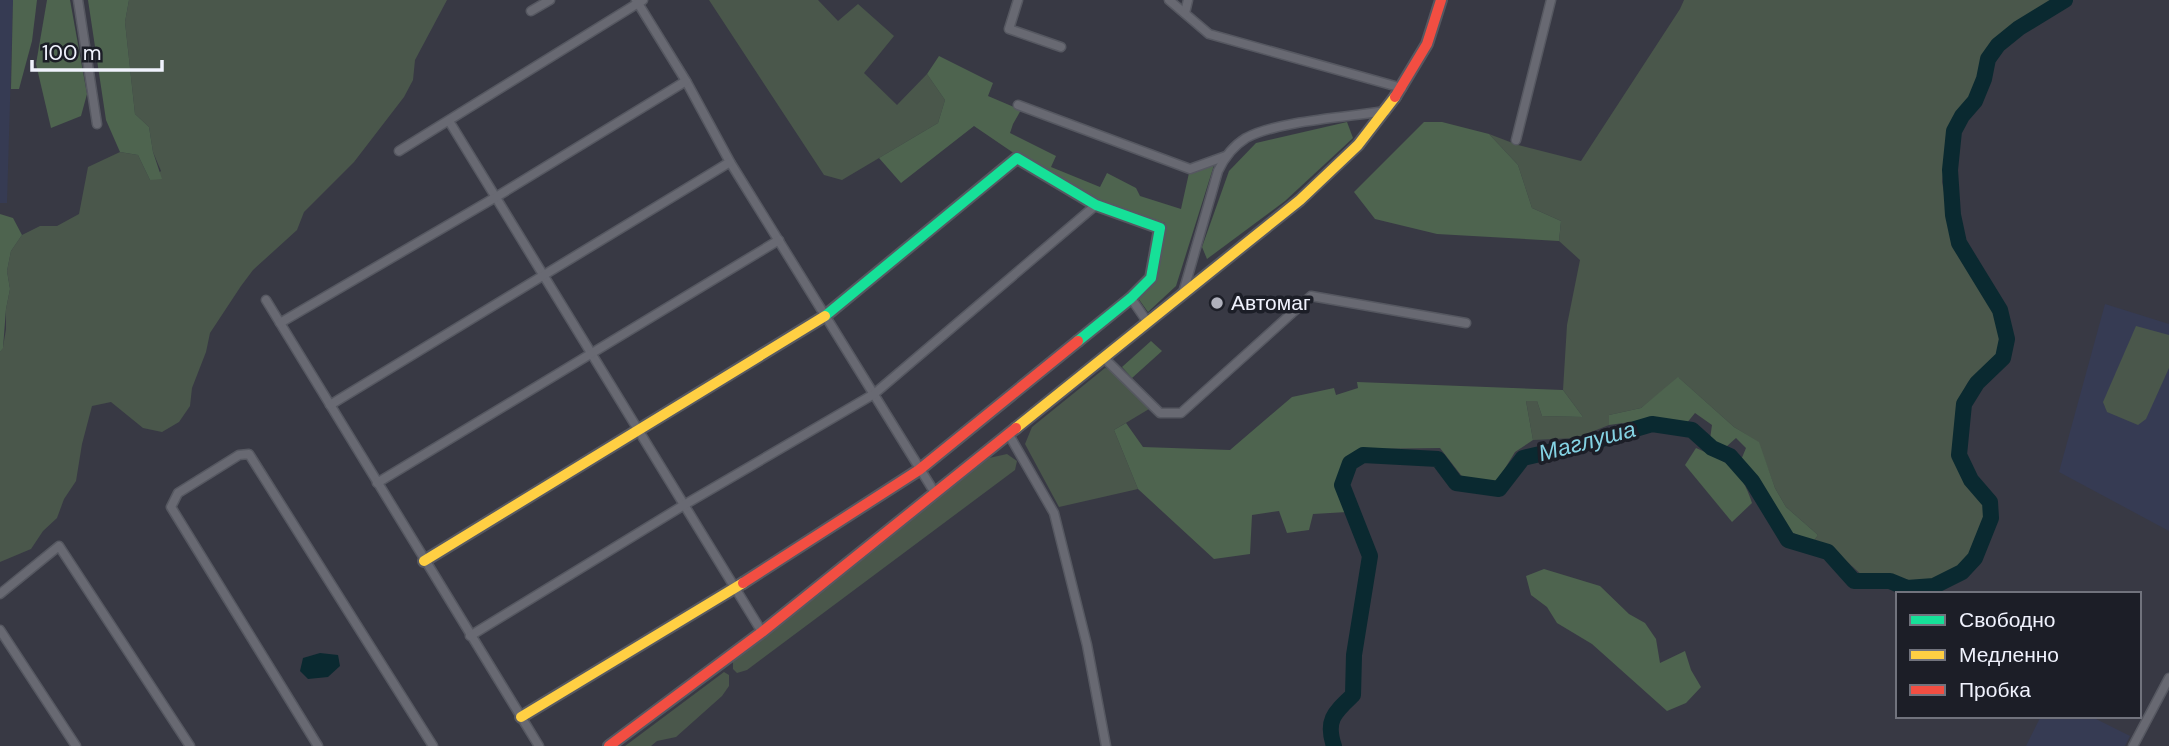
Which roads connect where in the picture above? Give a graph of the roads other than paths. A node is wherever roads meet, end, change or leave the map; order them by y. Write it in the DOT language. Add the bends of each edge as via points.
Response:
graph roads {
  1 [pos="78,0"];
  2 [pos="550,0"];
  3 [pos="1018,0"];
  4 [pos="1169,0"];
  5 [pos="1188,0"];
  6 [pos="1441,0"];
  7 [pos="1551,0"];
  8 [pos="639,1"];
  9 [pos="531,11"];
  10 [pos="1185,13"];
  11 [pos="1061,47"];
  12 [pos="687,81"];
  13 [pos="1402,88"];
  14 [pos="1018,105"];
  15 [pos="1386,111"];
  16 [pos="449,121"];
  17 [pos="97,124"];
  18 [pos="1516,140"];
  19 [pos="399,151"];
  20 [pos="1226,156"];
  21 [pos="730,163"];
  22 [pos="496,197"];
  23 [pos="1096,205"];
  24 [pos="779,240"];
  25 [pos="543,274"];
  26 [pos="1182,293"];
  27 [pos="1131,298"];
  28 [pos="266,300"];
  29 [pos="826,316"];
  30 [pos="280,323"];
  31 [pos="1148,323"];
  32 [pos="1466,323"];
  33 [pos="591,353"];
  34 [pos="1104,358"];
  35 [pos="874,394"];
  36 [pos="330,405"];
  37 [pos="638,429"];
  38 [pos="1008,433"];
  39 [pos="919,470"];
  40 [pos="377,483"];
  41 [pos="935,493"];
  42 [pos="684,505"];
  43 [pos="425,561"];
  44 [pos="735,588"];
  45 [pos="0,594"];
  46 [pos="0,630"];
  47 [pos="762,632"];
  48 [pos="470,636"];
  49 [pos="2169,678"];
  50 [pos="521,717"];
  51 [pos="76,746"];
  52 [pos="190,746"];
  53 [pos="318,746"];
  54 [pos="433,746"];
  55 [pos="538,746"];
  56 [pos="609,746"];
  57 [pos="1106,746"];
  58 [pos="2133,746"];
  1 -- 17 [label="street"];
  2 -- 9 [label="street"];
  3 -- 11 [label="street" via="1009,29"];
  4 -- 10 [label="street"];
  5 -- 10 [label="street"];
  6 -- 13 [label="street" via="1427,44"];
  7 -- 18 [label="street"];
  8 -- 12 [label="street"];
  8 -- 16 [label="street"];
  10 -- 13 [label="street" via="1209,34"];
  12 -- 21 [label="street"];
  12 -- 22 [label="street"];
  13 -- 15 [label="street"];
  14 -- 20 [label="street" via="1190,169"];
  15 -- 20 [label="street" via="1270,129 1244,139"];
  15 -- 26 [label="street" via="1300,200"];
  16 -- 19 [label="street"];
  16 -- 22 [label="street"];
  20 -- 26 [label="street"];
  21 -- 24 [label="street"];
  21 -- 25 [label="street"];
  22 -- 25 [label="street"];
  22 -- 30 [label="street"];
  23 -- 27 [label="street" via="1160,228 1151,278"];
  23 -- 29 [label="street" via="1017,158"];
  23 -- 35 [label="street"];
  24 -- 29 [label="street"];
  24 -- 33 [label="street"];
  25 -- 33 [label="street"];
  25 -- 36 [label="street"];
  26 -- 31 [label="street"];
  27 -- 31 [label="street"];
  27 -- 39 [label="street"];
  28 -- 30 [label="street"];
  29 -- 35 [label="street"];
  29 -- 37 [label="street"];
  30 -- 36 [label="street"];
  31 -- 34 [label="street"];
  32 -- 34 [label="street" via="1311,296 1181,413 1160,413"];
  33 -- 37 [label="street"];
  33 -- 40 [label="street"];
  34 -- 38 [label="street"];
  35 -- 39 [label="street"];
  35 -- 42 [label="street"];
  36 -- 40 [label="street"];
  37 -- 42 [label="street"];
  37 -- 43 [label="street"];
  38 -- 41 [label="street"];
  38 -- 57 [label="street" via="1054,513"];
  39 -- 41 [label="street"];
  39 -- 44 [label="street"];
  40 -- 43 [label="street"];
  41 -- 47 [label="street"];
  42 -- 44 [label="street"];
  42 -- 48 [label="street"];
  43 -- 48 [label="street"];
  44 -- 47 [label="street"];
  44 -- 50 [label="street"];
  45 -- 52 [label="street" via="59,546"];
  46 -- 51 [label="street"];
  47 -- 56 [label="street"];
  48 -- 50 [label="street"];
  49 -- 58 [label="street"];
  50 -- 55 [label="street"];
  53 -- 54 [label="street" via="171,507 178,493 239,455 249,454"];
}
